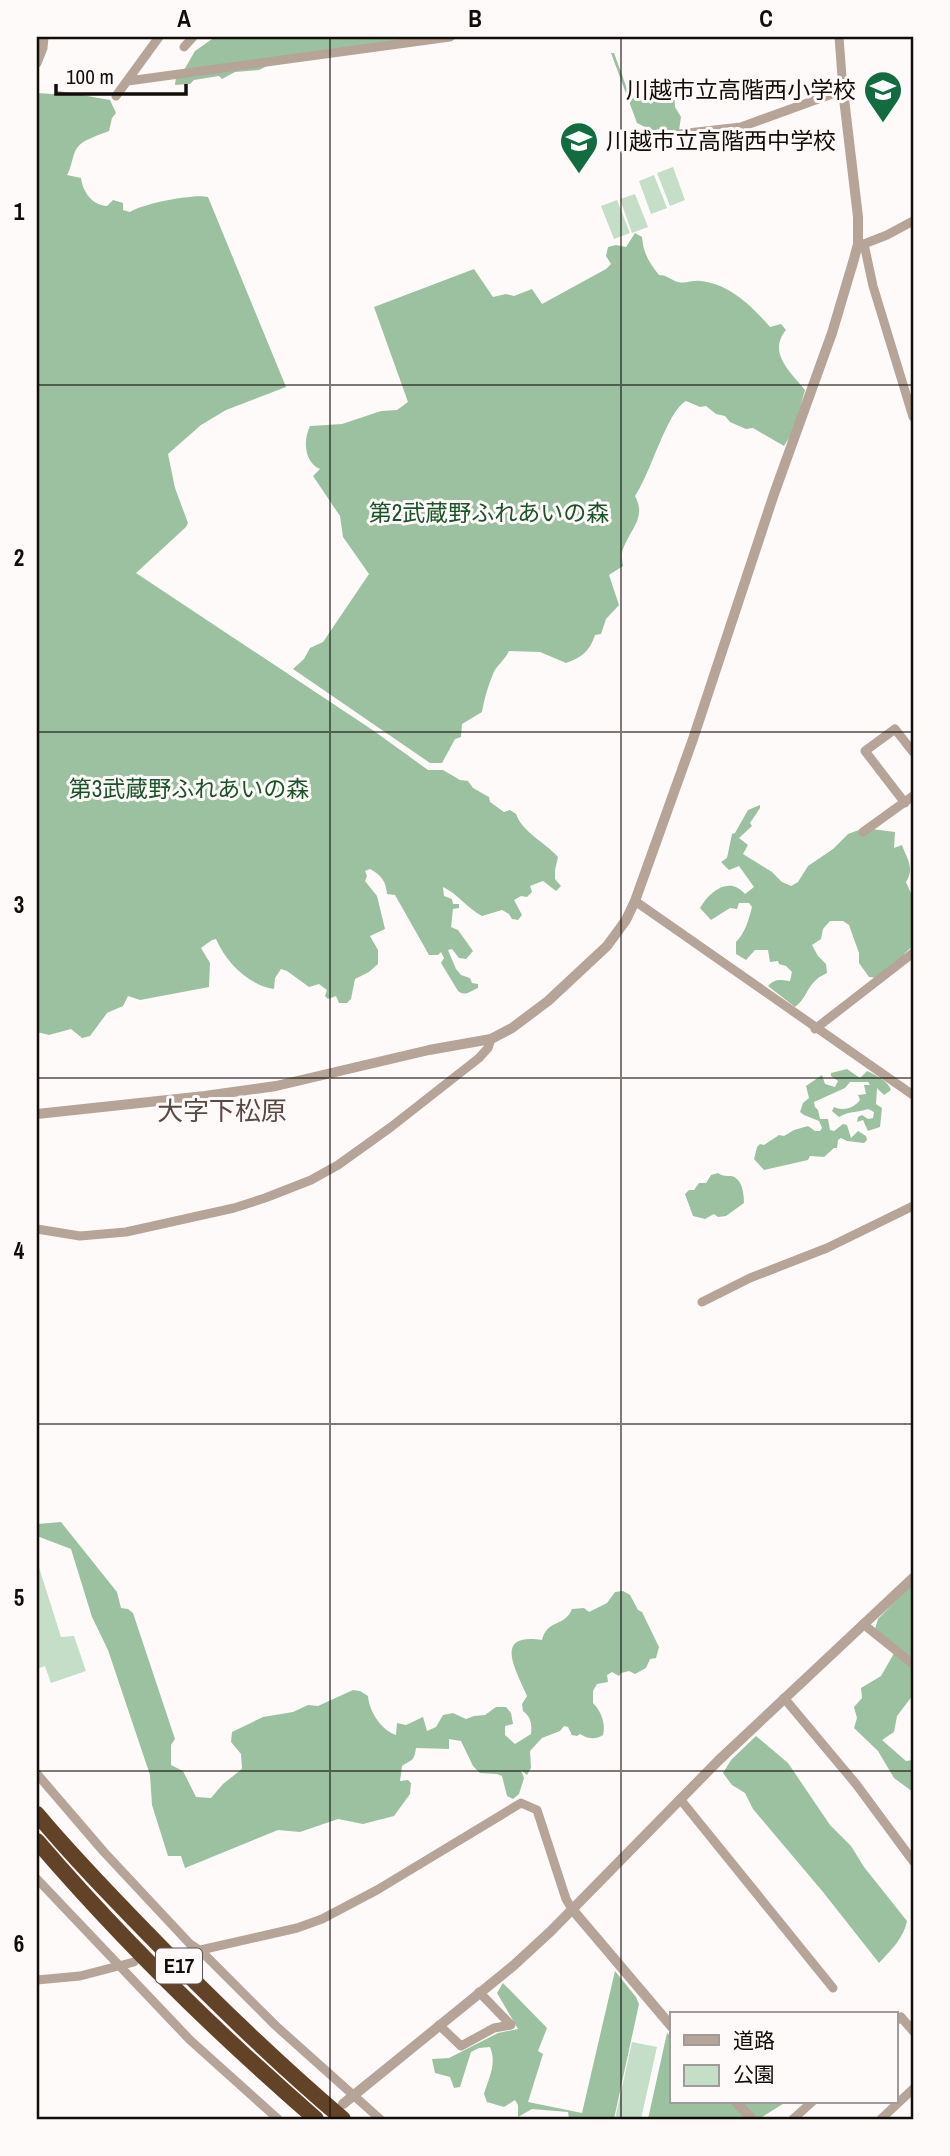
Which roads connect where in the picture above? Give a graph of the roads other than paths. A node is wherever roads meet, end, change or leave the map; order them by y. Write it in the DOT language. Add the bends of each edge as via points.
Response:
graph roads {
  1 [pos="44,37"];
  2 [pos="159,37"];
  3 [pos="450,37"];
  4 [pos="839,37"];
  5 [pos="37,63"];
  6 [pos="128,81"];
  7 [pos="843,90"];
  8 [pos="116,96"];
  9 [pos="679,134"];
  10 [pos="913,221"];
  11 [pos="861,244"];
  12 [pos="913,417"];
  13 [pos="913,752"];
  14 [pos="913,796"];
  15 [pos="905,803"];
  16 [pos="863,832"];
  17 [pos="635,901"];
  18 [pos="913,953"];
  19 [pos="816,1029"];
  20 [pos="491,1039"];
  21 [pos="913,1095"];
  22 [pos="37,1114"];
  23 [pos="913,1206"];
  24 [pos="37,1229"];
  25 [pos="702,1302"];
  26 [pos="913,1578"];
  27 [pos="863,1624"];
  28 [pos="913,1664"];
  29 [pos="785,1698"];
  30 [pos="37,1774"];
  31 [pos="680,1799"];
  32 [pos="37,1814"];
  33 [pos="37,1842"];
  34 [pos="913,1861"];
  35 [pos="37,1879"];
  36 [pos="572,1909"];
  37 [pos="201,1951"];
  38 [pos="183,1954"];
  39 [pos="134,1962"];
  40 [pos="118,1966"];
  41 [pos="37,1980"];
  42 [pos="833,1989"];
  43 [pos="479,1992"];
  44 [pos="898,2019"];
  45 [pos="439,2025"];
  46 [pos="670,2025"];
  47 [pos="913,2031"];
  48 [pos="913,2089"];
  49 [pos="355,2094"];
  50 [pos="898,2103"];
  51 [pos="738,2104"];
  52 [pos="810,2104"];
  53 [pos="897,2104"];
  54 [pos="343,2112"];
  55 [pos="278,2119"];
  56 [pos="316,2119"];
  57 [pos="380,2119"];
  58 [pos="752,2119"];
  59 [pos="793,2119"];
  60 [pos="881,2119"];
  1 -- 5 [label="street"];
  2 -- 6 [label="street"];
  3 -- 6 [label="street"];
  4 -- 7 [label="street"];
  6 -- 8 [label="street"];
  7 -- 9 [label="street" via="741,127"];
  7 -- 11 [label="street"];
  10 -- 11 [label="street"];
  11 -- 12 [label="street"];
  11 -- 17 [label="street"];
  13 -- 15 [label="street" via="895,729 865,751"];
  14 -- 15 [label="street"];
  15 -- 16 [label="street"];
  17 -- 19 [label="street"];
  17 -- 20 [label="street" via="607,946 533,1013"];
  18 -- 19 [label="street"];
  19 -- 21 [label="street"];
  20 -- 22 [label="street" via="276,1086"];
  20 -- 24 [label="street" via="479,1058 391,1128 311,1180 234,1208 126,1232 80,1236"];
  23 -- 25 [label="street"];
  26 -- 27 [label="street"];
  27 -- 28 [label="street"];
  27 -- 29 [label="street"];
  29 -- 31 [label="street"];
  29 -- 34 [label="street"];
  30 -- 37 [label="street" via="104,1852"];
  31 -- 36 [label="street"];
  31 -- 42 [label="street"];
  32 -- 54 [label="highway, E17" via="187,1975 256,2042"];
  33 -- 56 [label="highway, E17" via="151,1964"];
  35 -- 40 [label="street"];
  36 -- 37 [label="street" via="537,1810 521,1803 329,1916"];
  36 -- 43 [label="street"];
  36 -- 46 [label="street"];
  37 -- 38 [label="street"];
  37 -- 49 [label="street" via="276,2026"];
  39 -- 40 [label="street"];
  40 -- 41 [label="street"];
  40 -- 55 [label="street" via="190,2040"];
  43 -- 45 [label="street"];
  43 -- 45 [label="street" via="511,2025 494,2028 461,2046"];
  44 -- 47 [label="street" via="901,2017"];
  45 -- 49 [label="street"];
  48 -- 50 [label="street"];
  49 -- 54 [label="street"];
  49 -- 57 [label="street"];
  51 -- 58 [label="street"];
  52 -- 59 [label="street"];
  53 -- 60 [label="street"];
}
